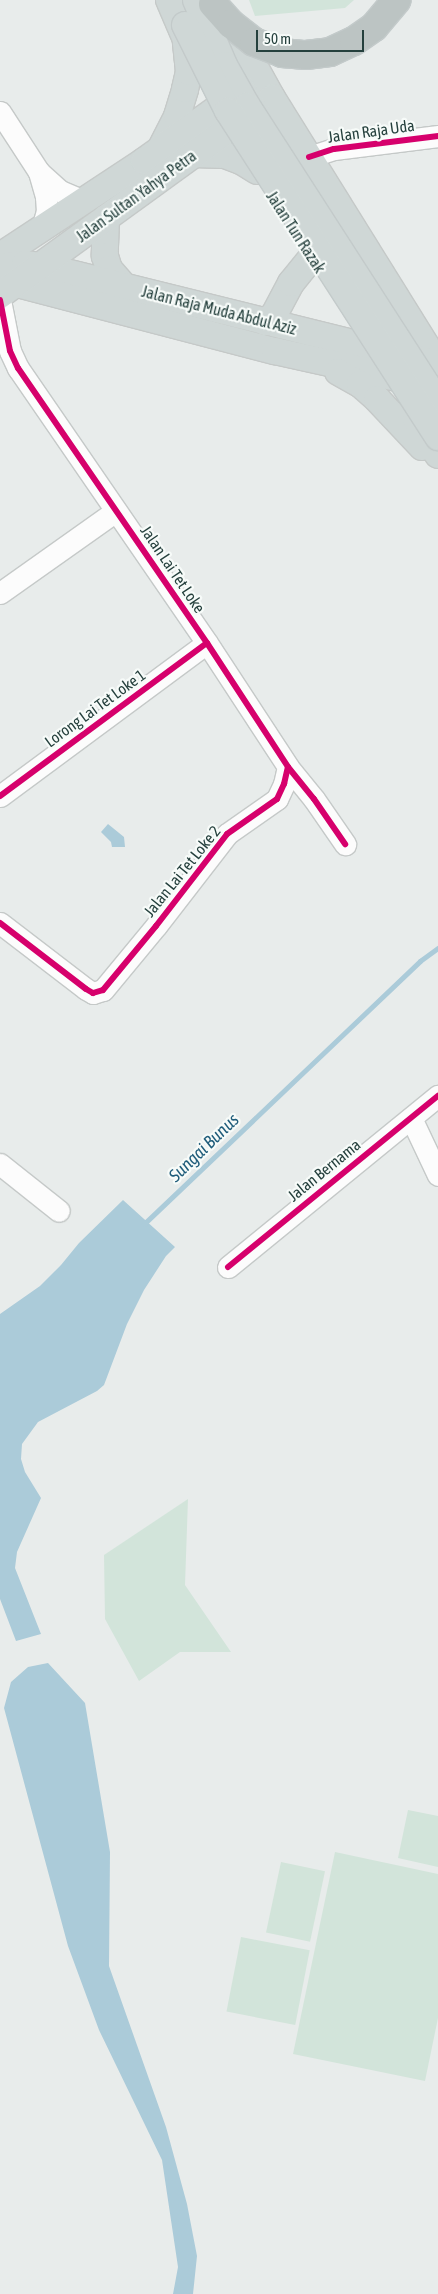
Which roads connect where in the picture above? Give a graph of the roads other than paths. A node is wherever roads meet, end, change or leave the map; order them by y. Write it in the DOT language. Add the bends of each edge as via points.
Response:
graph roads {
  1 [pos="169,0"];
  2 [pos="176,0"];
  3 [pos="397,0"];
  4 [pos="210,1"];
  5 [pos="186,42"];
  6 [pos="266,88"];
  7 [pos="0,112"];
  8 [pos="224,118"];
  9 [pos="438,136"];
  10 [pos="161,148"];
  11 [pos="193,154"];
  12 [pos="309,157"];
  13 [pos="257,171"];
  14 [pos="39,172"];
  15 [pos="82,201"];
  16 [pos="106,218"];
  17 [pos="42,229"];
  18 [pos="0,256"];
  19 [pos="312,257"];
  20 [pos="42,266"];
  21 [pos="4,286"];
  22 [pos="124,286"];
  23 [pos="265,322"];
  24 [pos="370,348"];
  25 [pos="319,361"];
  26 [pos="438,370"];
  27 [pos="390,377"];
  28 [pos="438,402"];
  29 [pos="438,437"];
  30 [pos="438,455"];
  31 [pos="438,464"];
  32 [pos="116,511"];
  33 [pos="0,593"];
  34 [pos="207,643"];
  35 [pos="288,767"];
  36 [pos="0,796"];
  37 [pos="345,844"];
  38 [pos="0,923"];
  39 [pos="438,1096"];
  40 [pos="411,1118"];
  41 [pos="0,1164"];
  42 [pos="438,1174"];
  43 [pos="59,1211"];
  44 [pos="228,1267"];
  1 -- 5 [label="main road, Jalan Tun Razak"];
  2 -- 29 [label="main road, Jalan Tun Razak, bridge" via="197,51 228,111"];
  3 -- 4 [label="highway, bridge" via="374,27 354,42 330,52 306,55 282,53 254,42 231,24"];
  4 -- 6 [label="main road" via="232,26"];
  4 -- 28 [label="main road, Jalan Tun Razak, bridge" via="224,64 247,106"];
  5 -- 8 [label="main road, Jalan Tun Razak"];
  5 -- 10 [label="main road" via="189,72 185,89 177,116"];
  6 -- 8 [label="main road, Jalan Sultan Yahya Petra"];
  6 -- 12 [label="main road"];
  7 -- 14 [label="street"];
  8 -- 10 [label="main road, Jalan Sultan Yahya Petra"];
  8 -- 11 [label="main road, Jalan Sultan Yahya Petra"];
  8 -- 13 [label="main road, Jalan Tun Razak"];
  9 -- 12 [label="street, Jalan Raja Uda" via="334,149"];
  10 -- 15 [label="main road, Jalan Sultan Yahya Petra"];
  11 -- 13 [label="main road" via="225,155 241,160"];
  11 -- 16 [label="main road, Jalan Sultan Yahya Petra"];
  12 -- 26 [label="main road"];
  13 -- 19 [label="main road, Jalan Tun Razak"];
  14 -- 15 [label="street" via="60,191"];
  14 -- 17 [label="street" via="46,197"];
  15 -- 17 [label="main road, Jalan Sultan Yahya Petra"];
  16 -- 20 [label="main road, Jalan Sultan Yahya Petra"];
  16 -- 22 [label="main road" via="105,256 109,269"];
  17 -- 18 [label="main road, Jalan Sultan Yahya Petra"];
  19 -- 23 [label="main road" via="291,283 274,315"];
  19 -- 24 [label="main road, Jalan Tun Razak"];
  20 -- 21 [label="main road, Jalan Raja Muda Abdul Aziz" via="25,264"];
  20 -- 22 [label="main road, Jalan Raja Muda Abdul Aziz"];
  21 -- 25 [label="main road, Jalan Raja Muda Abdul Aziz"];
  21 -- 32 [label="street, Jalan Lai Tet Loke" via="10,351 18,368"];
  22 -- 23 [label="main road, Jalan Raja Muda Abdul Aziz"];
  23 -- 24 [label="main road, Jalan Raja Muda Abdul Aziz"];
  24 -- 26 [label="main road, Jalan Raja Muda Abdul Aziz"];
  24 -- 27 [label="main road, Jalan Tun Razak"];
  25 -- 27 [label="main road, Jalan Raja Muda Abdul Aziz"];
  25 -- 31 [label="main road" via="360,384"];
  26 -- 27 [label="main road, Jalan Raja Muda Abdul Aziz"];
  27 -- 30 [label="main road, Jalan Tun Razak"];
  32 -- 33 [label="street"];
  32 -- 34 [label="street, Jalan Lai Tet Loke"];
  34 -- 35 [label="street, Jalan Lai Tet Loke"];
  34 -- 36 [label="street, Lorong Lai Tet Loke 1"];
  35 -- 37 [label="street, Jalan Lai Tet Loke"];
  35 -- 38 [label="street, Jalan Lai Tet Loke 2" via="277,799 227,834 103,990 93,993 70,979"];
  39 -- 40 [label="street, Jalan Bernama"];
  40 -- 42 [label="street"];
  40 -- 44 [label="street, Jalan Bernama"];
  41 -- 43 [label="street"];
}
